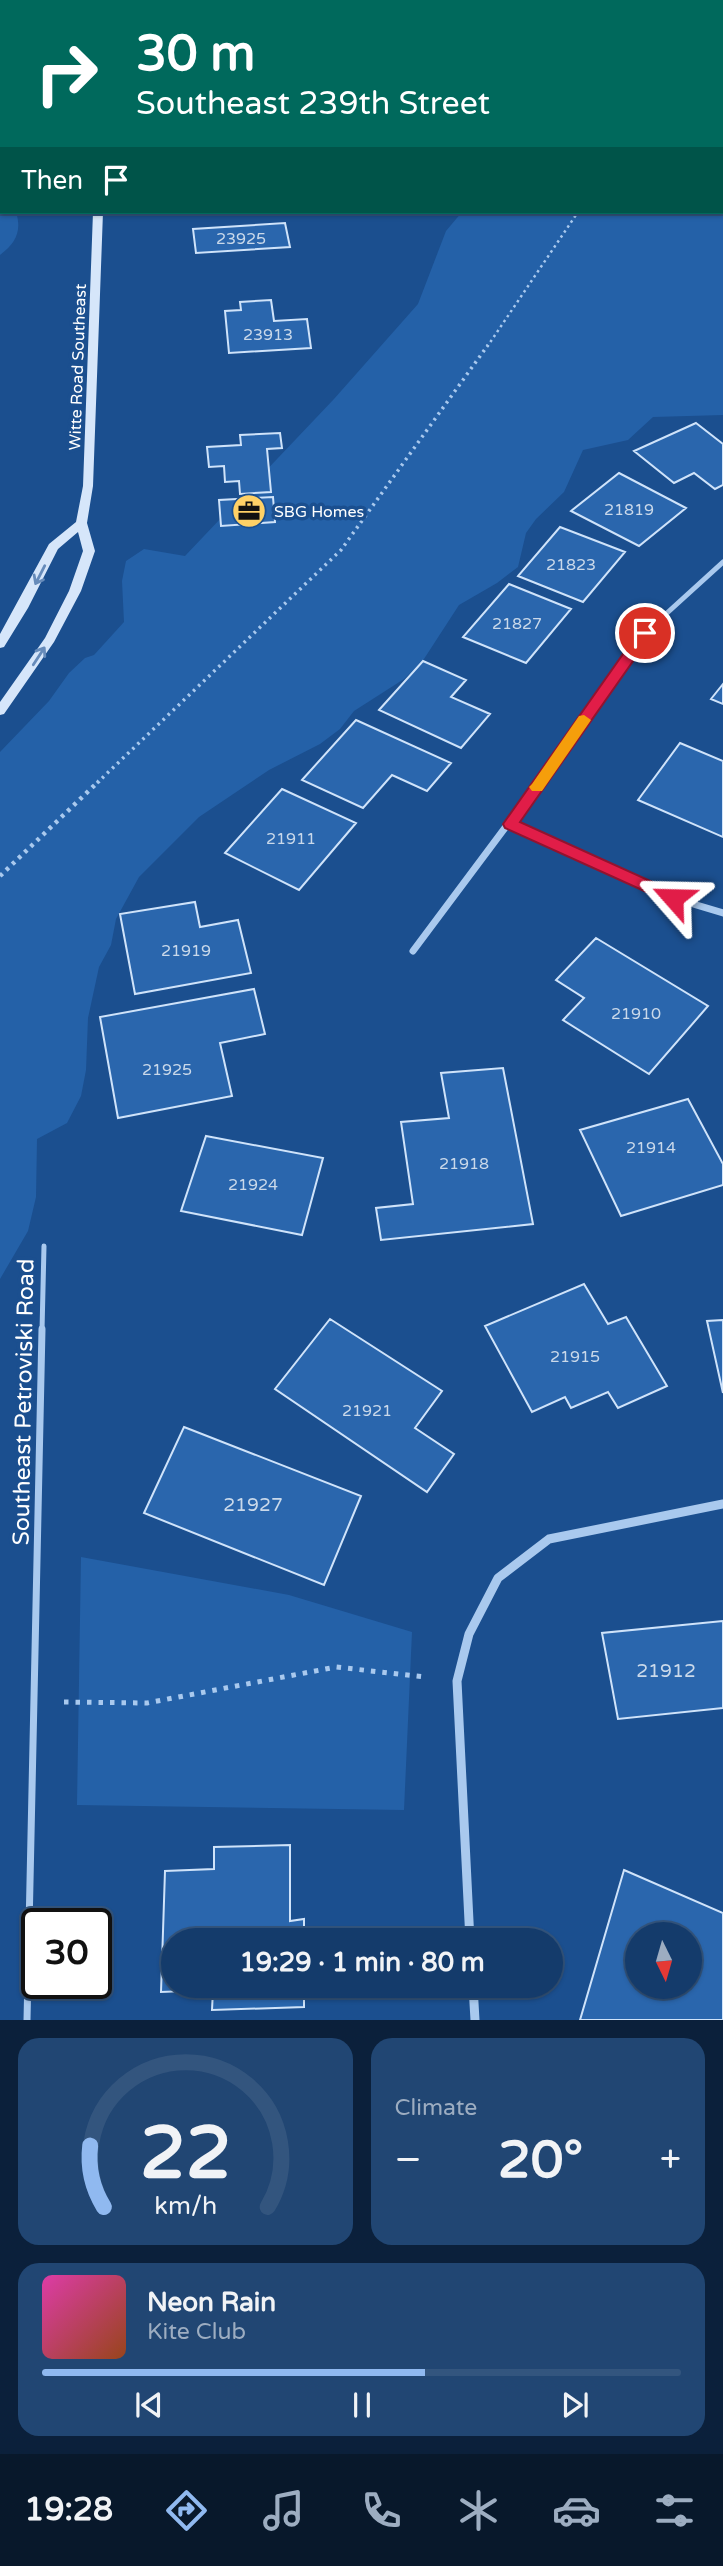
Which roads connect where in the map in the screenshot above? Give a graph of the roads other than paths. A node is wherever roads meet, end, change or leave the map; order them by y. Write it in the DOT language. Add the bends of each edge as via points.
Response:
graph roads {
  1 [pos="98,214"];
  2 [pos="81,523"];
  3 [pos="723,562"];
  4 [pos="0,644"];
  5 [pos="0,711"];
  6 [pos="510,824"];
  7 [pos="723,913"];
  8 [pos="413,951"];
  9 [pos="44,1246"];
  10 [pos="723,1504"];
  11 [pos="469,1928"];
  12 [pos="474,1998"];
  13 [pos="27,2020"];
  14 [pos="475,2020"];
  1 -- 2 [label="street, Witte Road Southeast" via="89,461"];
  2 -- 4 [label="street, one-way" via="54,547"];
  5 -- 2 [label="street, Witte Road Southeast, one-way" via="50,639 75,591 89,551"];
  3 -- 6 [label="street" via="645,633"];
  6 -- 7 [label="street" via="673,898"];
  6 -- 8 [label="street"];
  9 -- 13 [label="lane, Southeast Petroviski Road"];
  10 -- 11 [label="street" via="549,1539 498,1578 470,1634 457,1681"];
  12 -- 14 [label="street"];
}
